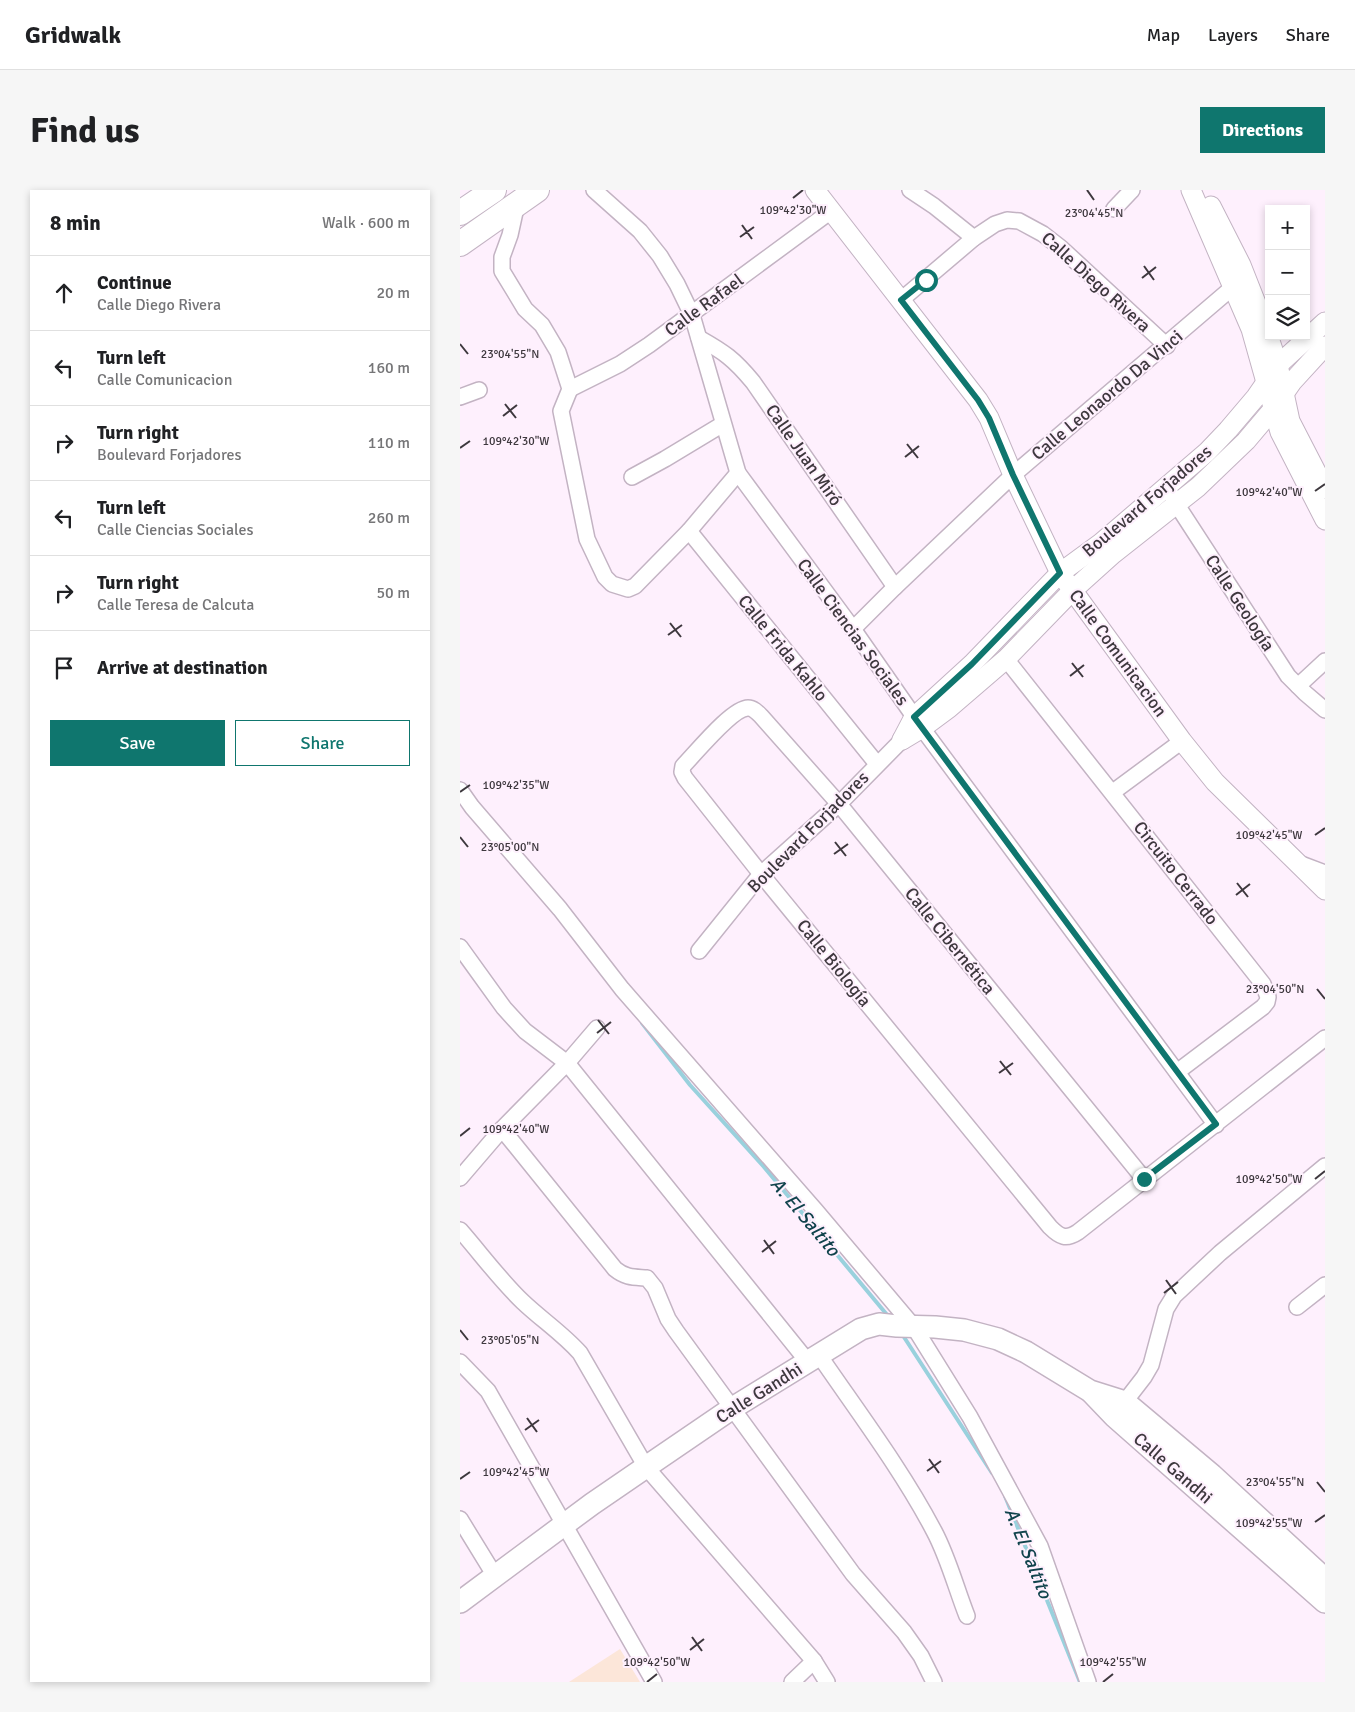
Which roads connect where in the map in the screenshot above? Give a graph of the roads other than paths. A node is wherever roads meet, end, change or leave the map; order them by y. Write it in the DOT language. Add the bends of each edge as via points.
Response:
graph roads {
  1 [pos="494,190"];
  2 [pos="537,190"];
  3 [pos="594,190"];
  4 [pos="815,190"];
  5 [pos="910,190"];
  6 [pos="1132,190"];
  7 [pos="1191,190"];
  8 [pos="1202,190"];
  9 [pos="517,203"];
  10 [pos="1114,208"];
  11 [pos="831,211"];
  12 [pos="460,213"];
  13 [pos="974,238"];
  14 [pos="460,244"];
  15 [pos="1233,287"];
  16 [pos="901,300"];
  17 [pos="692,314"];
  18 [pos="1325,322"];
  19 [pos="698,338"];
  20 [pos="1166,346"];
  21 [pos="1325,346"];
  22 [pos="1278,365"];
  23 [pos="1267,382"];
  24 [pos="570,389"];
  25 [pos="479,390"];
  26 [pos="460,397"];
  27 [pos="1279,401"];
  28 [pos="723,424"];
  29 [pos="738,474"];
  30 [pos="1013,475"];
  31 [pos="632,477"];
  32 [pos="1167,487"];
  33 [pos="1325,489"];
  34 [pos="1177,505"];
  35 [pos="1325,520"];
  36 [pos="689,531"];
  37 [pos="1060,573"];
  38 [pos="895,587"];
  39 [pos="1073,590"];
  40 [pos="853,629"];
  41 [pos="1006,659"];
  42 [pos="1325,661"];
  43 [pos="1298,686"];
  44 [pos="750,708"];
  45 [pos="1325,710"];
  46 [pos="918,723"];
  47 [pos="902,740"];
  48 [pos="1182,741"];
  49 [pos="877,764"];
  50 [pos="460,790"];
  51 [pos="1113,792"];
  52 [pos="839,804"];
  53 [pos="1299,864"];
  54 [pos="1325,873"];
  55 [pos="762,874"];
  56 [pos="1325,890"];
  57 [pos="460,947"];
  58 [pos="699,951"];
  59 [pos="597,1028"];
  60 [pos="1325,1038"];
  61 [pos="567,1063"];
  62 [pos="1177,1072"];
  63 [pos="1216,1124"];
  64 [pos="502,1129"];
  65 [pos="1325,1166"];
  66 [pos="460,1178"];
  67 [pos="1144,1179"];
  68 [pos="460,1230"];
  69 [pos="1325,1285"];
  70 [pos="1297,1307"];
  71 [pos="914,1327"];
  72 [pos="813,1359"];
  73 [pos="460,1362"];
  74 [pos="731,1409"];
  75 [pos="1120,1409"];
  76 [pos="646,1467"];
  77 [pos="460,1519"];
  78 [pos="563,1525"];
  79 [pos="495,1576"];
  80 [pos="1325,1579"];
  81 [pos="460,1602"];
  82 [pos="1325,1602"];
  83 [pos="968,1616"];
  84 [pos="814,1661"];
  85 [pos="654,1682"];
  86 [pos="792,1682"];
  87 [pos="828,1682"];
  88 [pos="934,1682"];
  89 [pos="1088,1682"];
  1 -- 12 [label="main road"];
  2 -- 9 [label="main road"];
  3 -- 17 [label="street, Calle Ciencias Sociales" via="640,232 660,256"];
  4 -- 11 [label="street, Calle Comunicacion"];
  5 -- 13 [label="street"];
  6 -- 10 [label="street"];
  7 -- 15 [label="street"];
  8 -- 22 [label="street" via="1241,265"];
  9 -- 14 [label="main road"];
  9 -- 24 [label="street" via="502,257 502,271 525,309 542,325 558,352"];
  11 -- 16 [label="street, Calle Comunicacion"];
  11 -- 17 [label="street, Calle Rafael"];
  13 -- 16 [label="street, Calle Diego Rivera"];
  13 -- 20 [label="street, Calle Diego Rivera" via="1007,220 1029,226 1061,248"];
  15 -- 20 [label="street, Calle Leonaordo Da Vinci"];
  15 -- 23 [label="street" via="1251,329"];
  16 -- 30 [label="street, Calle Comunicacion" via="978,400"];
  17 -- 19 [label="street, Calle Ciencias Sociales"];
  17 -- 24 [label="street, Calle Rafael" via="620,364"];
  18 -- 22 [label="street, Boulevard Forjadores"];
  19 -- 28 [label="street, Calle Ciencias Sociales"];
  19 -- 38 [label="street, Calle Juan Miró" via="723,351 747,375"];
  20 -- 30 [label="street, Calle Leonaordo Da Vinci"];
  21 -- 27 [label="street, Boulevard Forjadores"];
  22 -- 23 [label="street, Boulevard Forjadores"];
  22 -- 27 [label="street"];
  23 -- 27 [label="street"];
  23 -- 32 [label="street, Boulevard Forjadores" via="1228,430"];
  24 -- 36 [label="street" via="562,411 575,483 586,539 605,576 620,588 635,586"];
  25 -- 26 [label="street"];
  27 -- 33 [label="street"];
  27 -- 34 [label="street, Boulevard Forjadores" via="1246,441"];
  27 -- 35 [label="street" via="1280,432"];
  28 -- 29 [label="street, Calle Ciencias Sociales"];
  28 -- 31 [label="street"];
  29 -- 36 [label="street"];
  29 -- 40 [label="street, Calle Ciencias Sociales"];
  30 -- 37 [label="street, Calle Comunicacion"];
  30 -- 38 [label="street, Calle Leonaordo Da Vinci"];
  32 -- 34 [label="street, Calle Geología"];
  32 -- 37 [label="street, Boulevard Forjadores"];
  34 -- 39 [label="street, Boulevard Forjadores" via="1113,554"];
  34 -- 43 [label="street, Calle Geología" via="1278,662"];
  36 -- 49 [label="street, Calle Frida Kahlo"];
  37 -- 39 [label="street, Calle Comunicacion"];
  37 -- 46 [label="street, Boulevard Forjadores"];
  38 -- 40 [label="street, Calle Leonaordo Da Vinci"];
  39 -- 41 [label="street, Boulevard Forjadores"];
  39 -- 48 [label="street, Calle Comunicacion"];
  40 -- 46 [label="street, Calle Ciencias Sociales"];
  41 -- 46 [label="street, Boulevard Forjadores" via="949,708"];
  41 -- 51 [label="street, Circuito Cerrado"];
  42 -- 43 [label="street"];
  43 -- 45 [label="street, Calle Geología"];
  44 -- 52 [label="street, Calle Cibernética" via="761,716"];
  44 -- 55 [label="street, Calle Biología" via="740,710 719,728 683,766 682,772"];
  46 -- 47 [label="street, Boulevard Forjadores"];
  46 -- 62 [label="street, Calle Ciencias Sociales"];
  47 -- 49 [label="street, Boulevard Forjadores"];
  48 -- 51 [label="street"];
  48 -- 53 [label="street, Calle Comunicacion" via="1215,782"];
  49 -- 52 [label="street, Boulevard Forjadores"];
  50 -- 71 [label="street" via="622,989"];
  51 -- 62 [label="street, Circuito Cerrado" via="1263,984 1268,997 1258,1012"];
  52 -- 55 [label="street, Boulevard Forjadores"];
  52 -- 67 [label="street, Calle Cibernética"];
  53 -- 54 [label="street"];
  53 -- 56 [label="street, Calle Comunicacion"];
  55 -- 58 [label="street, Boulevard Forjadores"];
  55 -- 67 [label="street, Calle Biología" via="1050,1227 1062,1237 1072,1236"];
  57 -- 61 [label="street" via="504,1008 526,1032"];
  59 -- 61 [label="street"];
  60 -- 63 [label="street"];
  61 -- 64 [label="street"];
  61 -- 72 [label="street"];
  62 -- 63 [label="street, Calle Ciencias Sociales"];
  63 -- 67 [label="street"];
  64 -- 66 [label="street"];
  64 -- 74 [label="street" via="615,1269 627,1277 647,1278 652,1283 668,1319"];
  65 -- 75 [label="street" via="1174,1296 1166,1309 1151,1365"];
  68 -- 76 [label="street" via="507,1287 580,1353"];
  69 -- 70 [label="street"];
  71 -- 72 [label="main road, Calle Gandhi" via="879,1324 861,1329"];
  71 -- 75 [label="main road, Calle Gandhi" via="964,1330 998,1339 1026,1352"];
  71 -- 89 [label="street" via="970,1416 1040,1546"];
  72 -- 74 [label="main road, Calle Gandhi"];
  72 -- 83 [label="street" via="869,1426 916,1500 935,1533"];
  73 -- 78 [label="street" via="488,1392"];
  74 -- 76 [label="main road, Calle Gandhi"];
  74 -- 88 [label="street" via="854,1574 904,1632"];
  75 -- 80 [label="main road, Calle Gandhi" via="1212,1475"];
  75 -- 82 [label="main road, Calle Gandhi"];
  76 -- 78 [label="main road, Calle Gandhi"];
  76 -- 84 [label="street"];
  77 -- 79 [label="street"];
  78 -- 79 [label="main road, Calle Gandhi"];
  78 -- 85 [label="street"];
  79 -- 81 [label="main road, Calle Gandhi"];
  84 -- 86 [label="street"];
  84 -- 87 [label="street"];
}
